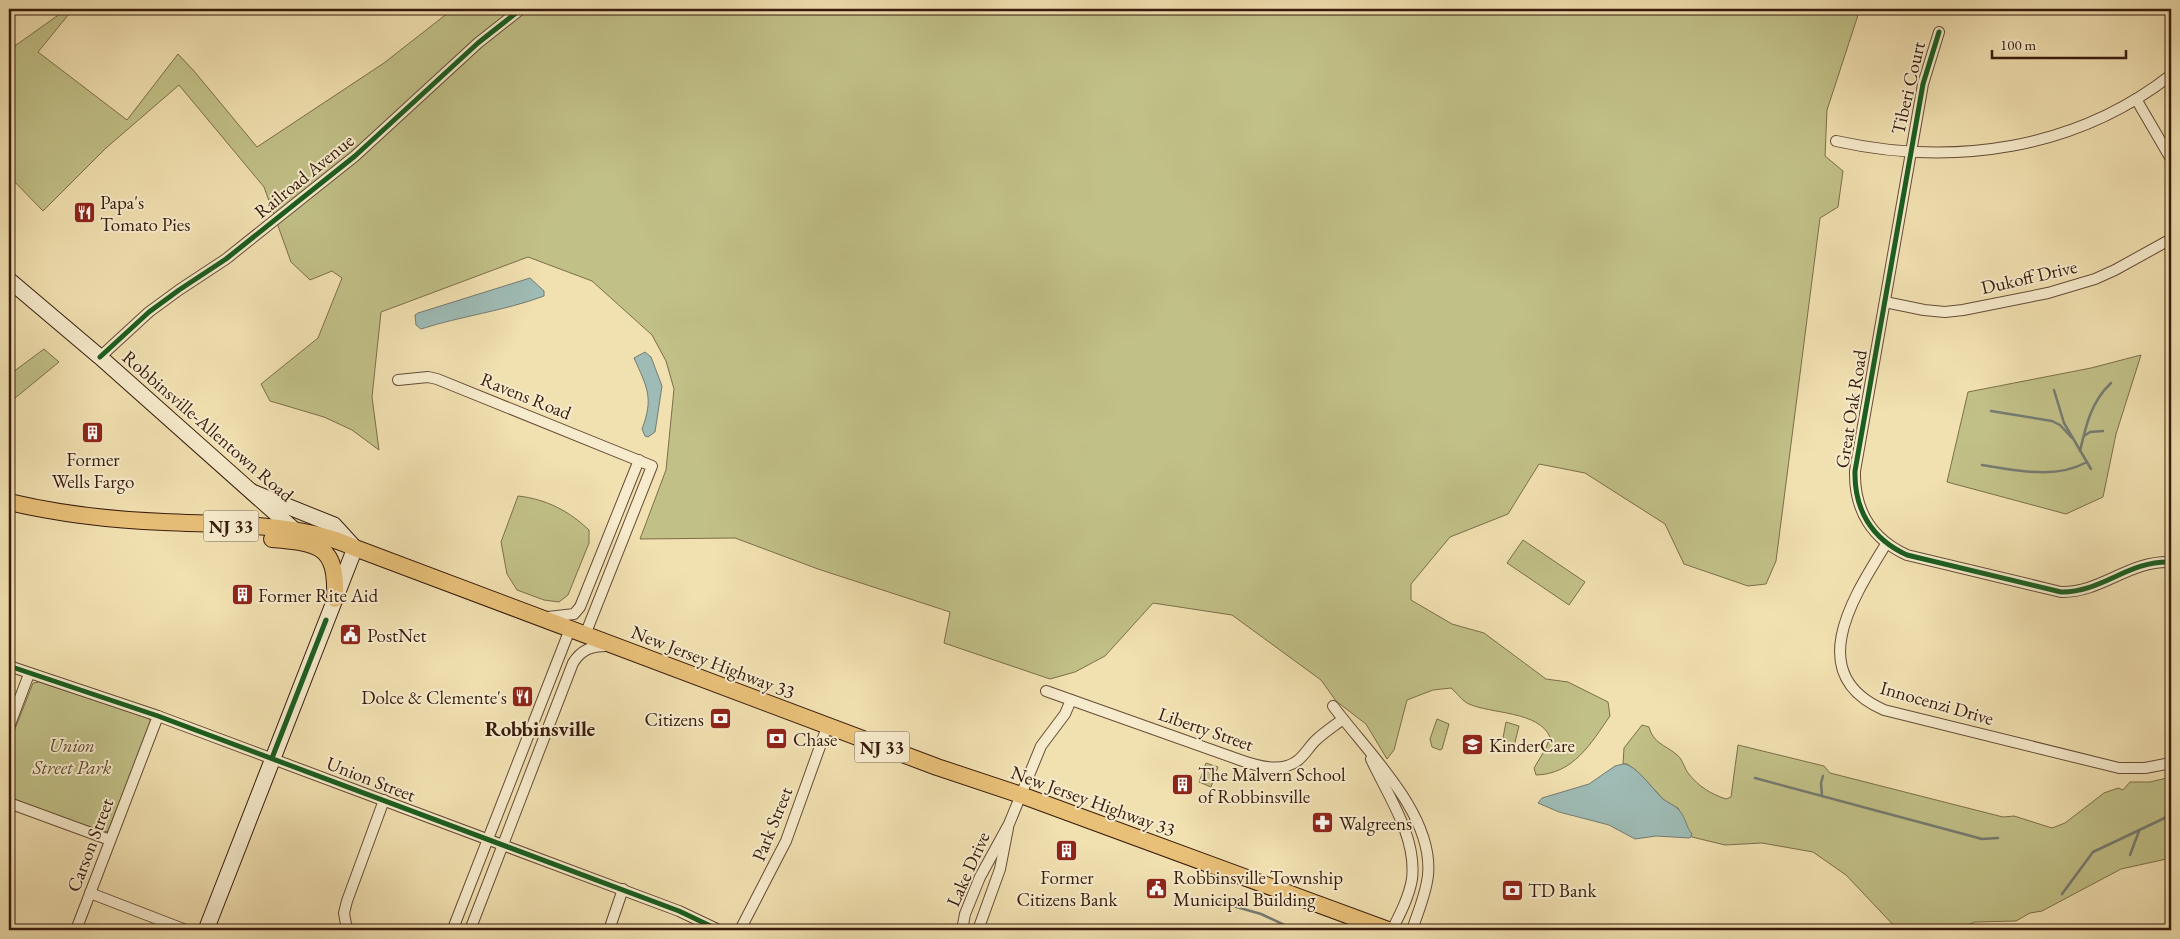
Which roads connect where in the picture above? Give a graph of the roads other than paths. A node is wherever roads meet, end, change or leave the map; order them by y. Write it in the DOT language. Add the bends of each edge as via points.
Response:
graph roads {
  1 [pos="520,9"];
  2 [pos="1940,32"];
  3 [pos="2171,75"];
  4 [pos="2136,99"];
  5 [pos="1836,141"];
  6 [pos="1911,153"];
  7 [pos="2171,158"];
  8 [pos="2171,239"];
  9 [pos="9,280"];
  10 [pos="1884,302"];
  11 [pos="100,357"];
  12 [pos="398,380"];
  13 [pos="639,460"];
  14 [pos="252,492"];
  15 [pos="9,502"];
  16 [pos="166,522"];
  17 [pos="296,531"];
  18 [pos="1886,544"];
  19 [pos="312,546"];
  20 [pos="355,548"];
  21 [pos="2171,562"];
  22 [pos="335,599"];
  23 [pos="538,618"];
  24 [pos="577,632"];
  25 [pos="619,648"];
  26 [pos="9,666"];
  27 [pos="29,674"];
  28 [pos="1046,691"];
  29 [pos="1071,700"];
  30 [pos="1333,706"];
  31 [pos="158,716"];
  32 [pos="1343,719"];
  33 [pos="9,727"];
  34 [pos="827,727"];
  35 [pos="1367,749"];
  36 [pos="272,758"];
  37 [pos="2171,763"];
  38 [pos="1020,795"];
  39 [pos="384,800"];
  40 [pos="9,803"];
  41 [pos="1009,824"];
  42 [pos="488,839"];
  43 [pos="110,840"];
  44 [pos="504,845"];
  45 [pos="623,890"];
  46 [pos="90,893"];
  47 [pos="76,930"];
  48 [pos="186,930"];
  49 [pos="206,930"];
  50 [pos="347,930"];
  51 [pos="455,930"];
  52 [pos="470,930"];
  53 [pos="609,930"];
  54 [pos="719,930"];
  55 [pos="740,930"];
  56 [pos="962,930"];
  57 [pos="978,930"];
  58 [pos="1388,930"];
  59 [pos="1392,930"];
  60 [pos="1412,930"];
  1 -- 11 [label="street, Railroad Avenue" via="478,43 355,156 226,259 150,312"];
  2 -- 6 [label="street, Tiberi Court" via="1923,84"];
  3 -- 4 [label="street"];
  4 -- 6 [label="street" via="2090,123 2040,141 1988,151"];
  4 -- 7 [label="street"];
  5 -- 6 [label="street"];
  6 -- 10 [label="street, Great Oak Road"];
  8 -- 10 [label="street, Dukoff Drive" via="2095,279 2048,293 1945,312"];
  9 -- 11 [label="street, Robbinsville-Allentown Road"];
  10 -- 18 [label="street, Great Oak Road" via="1855,484 1867,523"];
  11 -- 14 [label="street, Robbinsville-Allentown Road"];
  12 -- 13 [label="street, Ravens Road" via="437,379"];
  13 -- 23 [label="street" via="580,607 574,614"];
  13 -- 24 [label="street" via="652,466"];
  14 -- 17 [label="street, Robbinsville-Allentown Road"];
  14 -- 20 [label="street" via="334,525"];
  15 -- 16 [label="main road, New Jersey Highway 33 / NJ 33" via="92,517"];
  16 -- 17 [label="main road, New Jersey Highway 33 / NJ 33"];
  16 -- 19 [label="main road" via="202,533 278,539"];
  17 -- 19 [label="street, Robbinsville-Allentown Road"];
  17 -- 20 [label="main road, New Jersey Highway 33 / NJ 33" via="336,539"];
  18 -- 21 [label="street, Great Oak Road" via="1907,556 2061,592 2081,591 2145,563"];
  18 -- 37 [label="street, Innocenzi Drive" via="1845,621 1840,637 1842,668 1862,698 1884,710 2120,768"];
  19 -- 22 [label="main road" via="326,552 333,564"];
  20 -- 22 [label="street"];
  20 -- 23 [label="main road, New Jersey Highway 33 / NJ 33"];
  22 -- 36 [label="street"];
  23 -- 24 [label="main road, New Jersey Highway 33 / NJ 33"];
  24 -- 25 [label="main road, New Jersey Highway 33 / NJ 33"];
  24 -- 42 [label="street"];
  25 -- 34 [label="main road, New Jersey Highway 33 / NJ 33"];
  25 -- 44 [label="street" via="594,646 578,654"];
  26 -- 27 [label="street, Union Street"];
  27 -- 31 [label="street, Union Street"];
  27 -- 33 [label="street"];
  28 -- 29 [label="street, Liberty Street"];
  29 -- 32 [label="street, Liberty Street" via="1257,766 1287,766 1296,762 1316,740"];
  29 -- 38 [label="street, Lake Drive" via="1065,714 1041,746"];
  30 -- 32 [label="street"];
  31 -- 36 [label="street, Union Street"];
  31 -- 43 [label="street, Carson Street"];
  32 -- 35 [label="street"];
  34 -- 38 [label="main road, New Jersey Highway 33 / NJ 33"];
  34 -- 55 [label="street, Park Street" via="786,841"];
  35 -- 59 [label="street" via="1403,826 1413,860 1410,888"];
  35 -- 60 [label="street" via="1417,820 1427,849 1427,886"];
  36 -- 39 [label="street, Union Street"];
  36 -- 49 [label="street"];
  38 -- 41 [label="street, Lake Drive"];
  38 -- 58 [label="main road, New Jersey Highway 33 / NJ 33"];
  39 -- 42 [label="street, Union Street"];
  39 -- 50 [label="street" via="347,901 344,912"];
  40 -- 43 [label="street"];
  41 -- 56 [label="street, Lake Drive" via="980,877"];
  41 -- 57 [label="street, Lake Drive" via="1000,869"];
  42 -- 44 [label="street, Union Street"];
  42 -- 51 [label="street"];
  43 -- 46 [label="street, Carson Street"];
  44 -- 45 [label="street, Union Street"];
  44 -- 52 [label="street"];
  45 -- 53 [label="street"];
  45 -- 54 [label="street, Union Street"];
  46 -- 47 [label="street, Carson Street"];
  46 -- 48 [label="street"];
}
